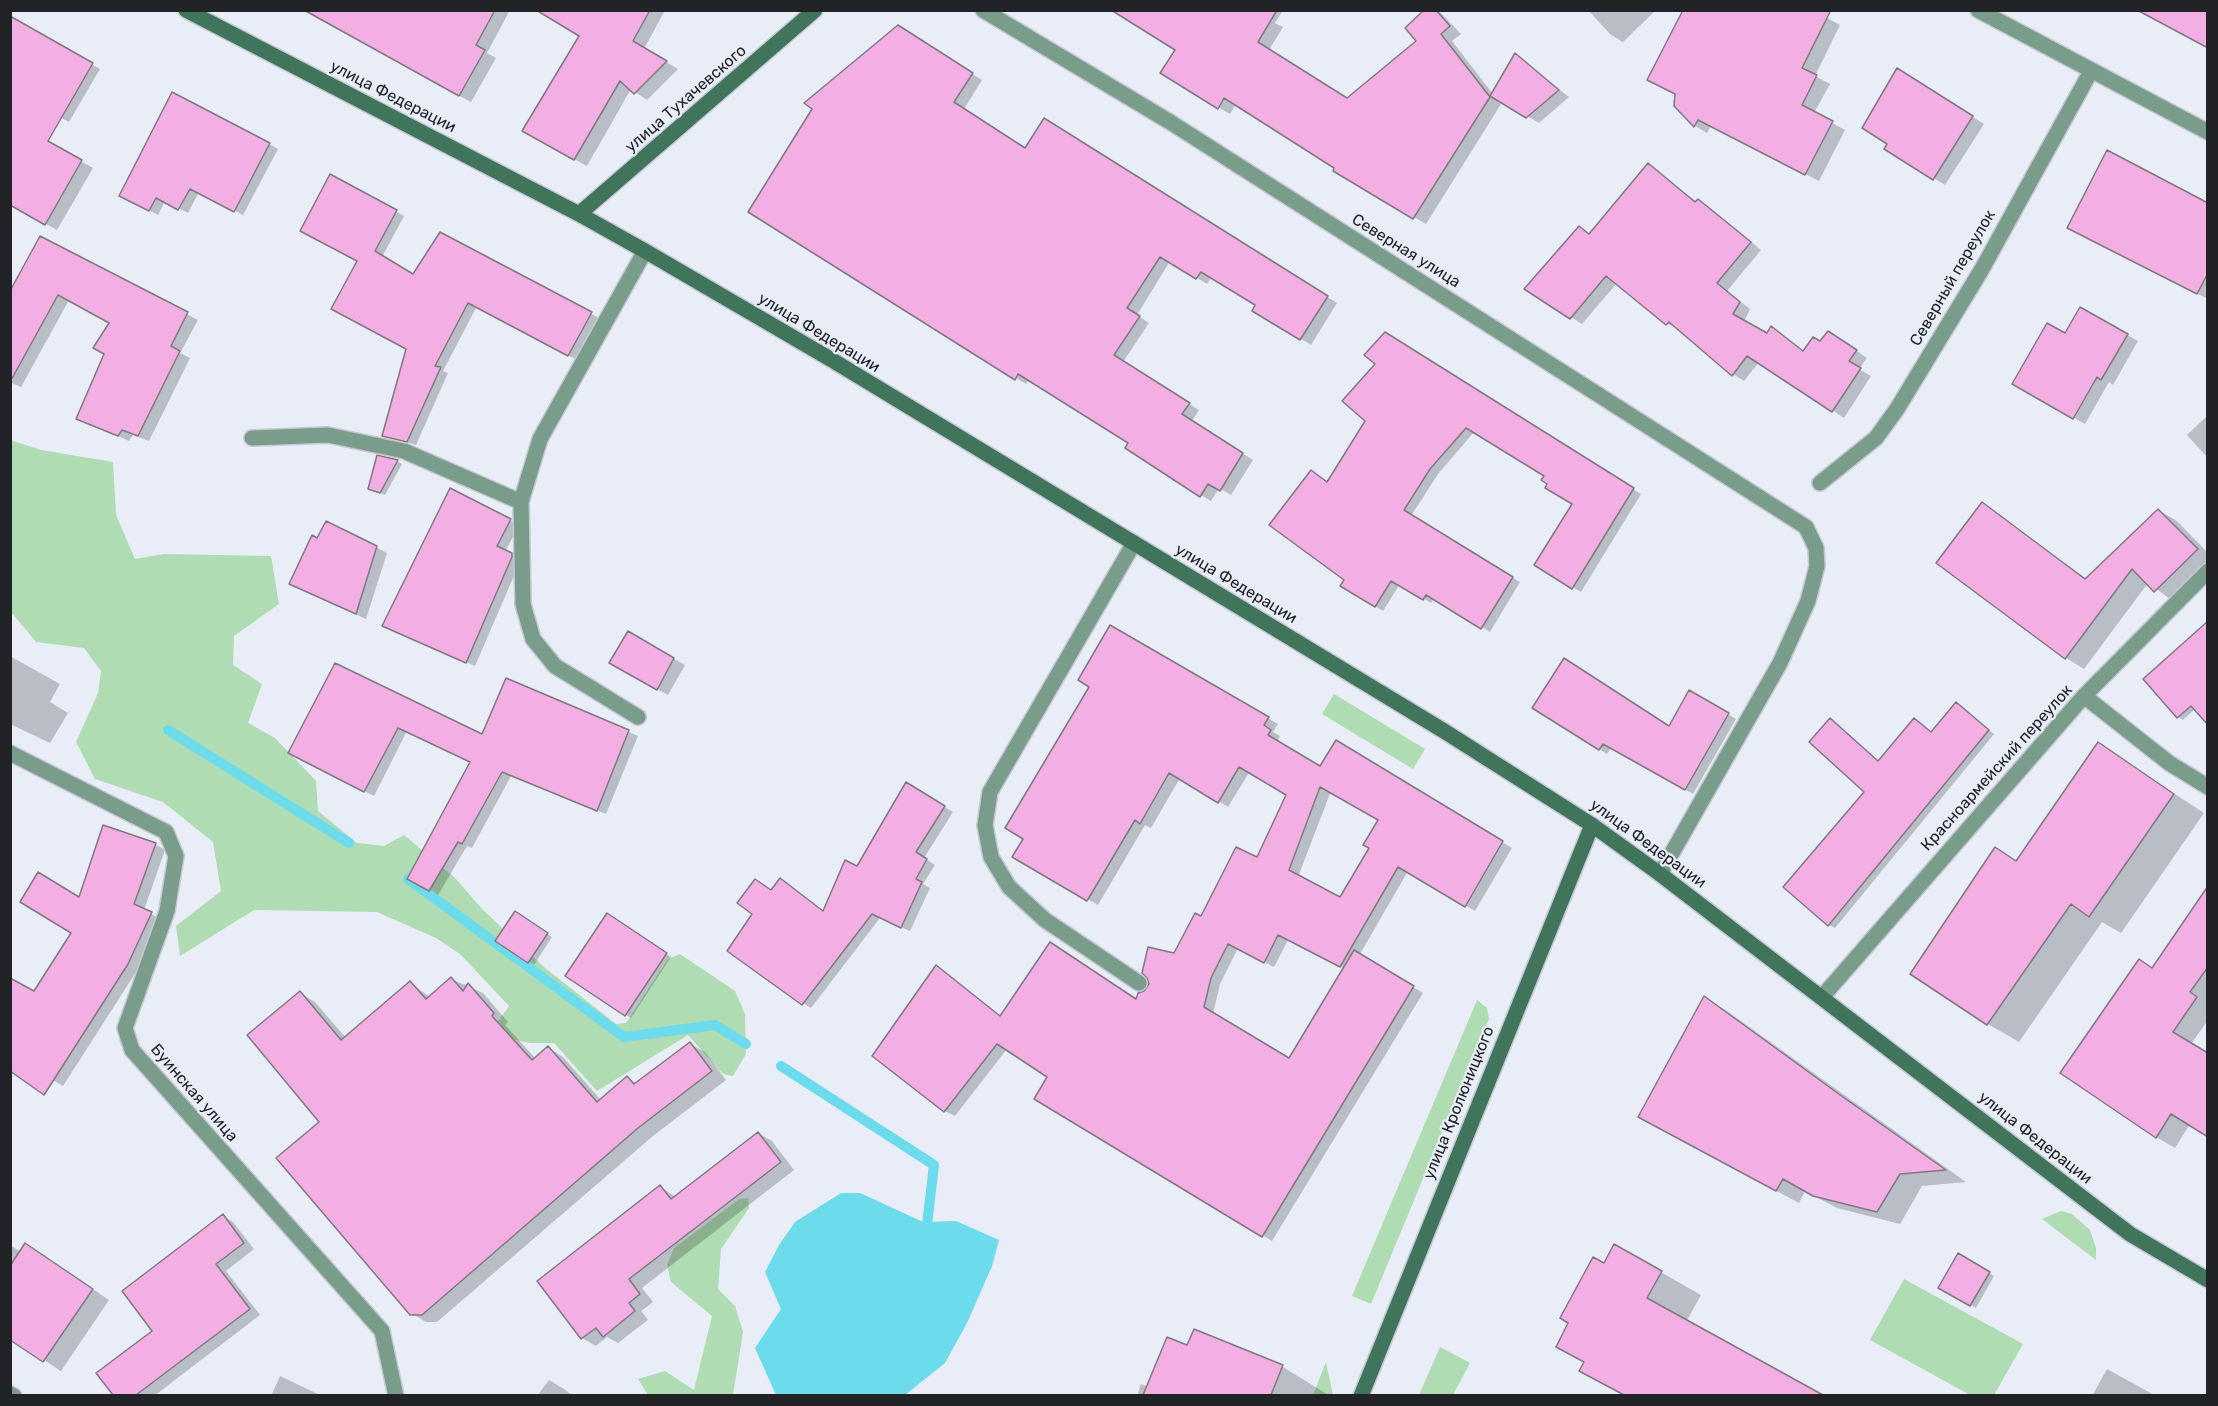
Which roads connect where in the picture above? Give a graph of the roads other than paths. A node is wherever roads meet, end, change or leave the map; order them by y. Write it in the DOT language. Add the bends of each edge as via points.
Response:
graph roads {
  1 [pos="186,10"];
  2 [pos="815,10"];
  3 [pos="982,10"];
  4 [pos="1978,10"];
  5 [pos="2091,71"];
  6 [pos="2208,132"];
  7 [pos="579,214"];
  8 [pos="645,251"];
  9 [pos="252,438"];
  10 [pos="1820,483"];
  11 [pos="521,502"];
  12 [pos="1134,543"];
  13 [pos="2208,572"];
  14 [pos="2084,696"];
  15 [pos="638,717"];
  16 [pos="10,753"];
  17 [pos="2208,787"];
  18 [pos="1592,825"];
  19 [pos="1660,874"];
  20 [pos="1139,983"];
  21 [pos="1822,997"];
  22 [pos="2208,1280"];
  23 [pos="396,1395"];
  24 [pos="1361,1395"];
  1 -- 7 [label="main road, улица Федерации"];
  2 -- 7 [label="main road, улица Тухачевского"];
  3 -- 19 [label="street, Северная улица" via="1170,122 1806,526 1816,548 1817,566 1808,601 1780,663"];
  4 -- 5 [label="street"];
  5 -- 6 [label="street"];
  5 -- 10 [label="street, Северный переулок" via="1982,269 1897,409 1876,438"];
  7 -- 8 [label="main road, улица Федерации"];
  8 -- 11 [label="street" via="540,439"];
  8 -- 12 [label="main road, улица Федерации"];
  9 -- 11 [label="street" via="328,435 404,451"];
  11 -- 15 [label="street" via="523,604 533,639 555,666"];
  12 -- 18 [label="main road, улица Федерации"];
  12 -- 20 [label="street" via="990,792 984,825 991,857 1010,887 1045,920"];
  13 -- 14 [label="street, Красноармейский переулок"];
  14 -- 17 [label="street" via="2169,763"];
  14 -- 21 [label="street, Красноармейский переулок"];
  16 -- 23 [label="street, Буинская улица" via="166,832 176,856 167,911 126,1028 132,1050 381,1331"];
  18 -- 19 [label="main road, улица Федерации"];
  18 -- 24 [label="main road, улица Кролюницкого"];
  19 -- 21 [label="main road, улица Федерации"];
  21 -- 22 [label="main road, улица Федерации" via="2130,1234"];
}
